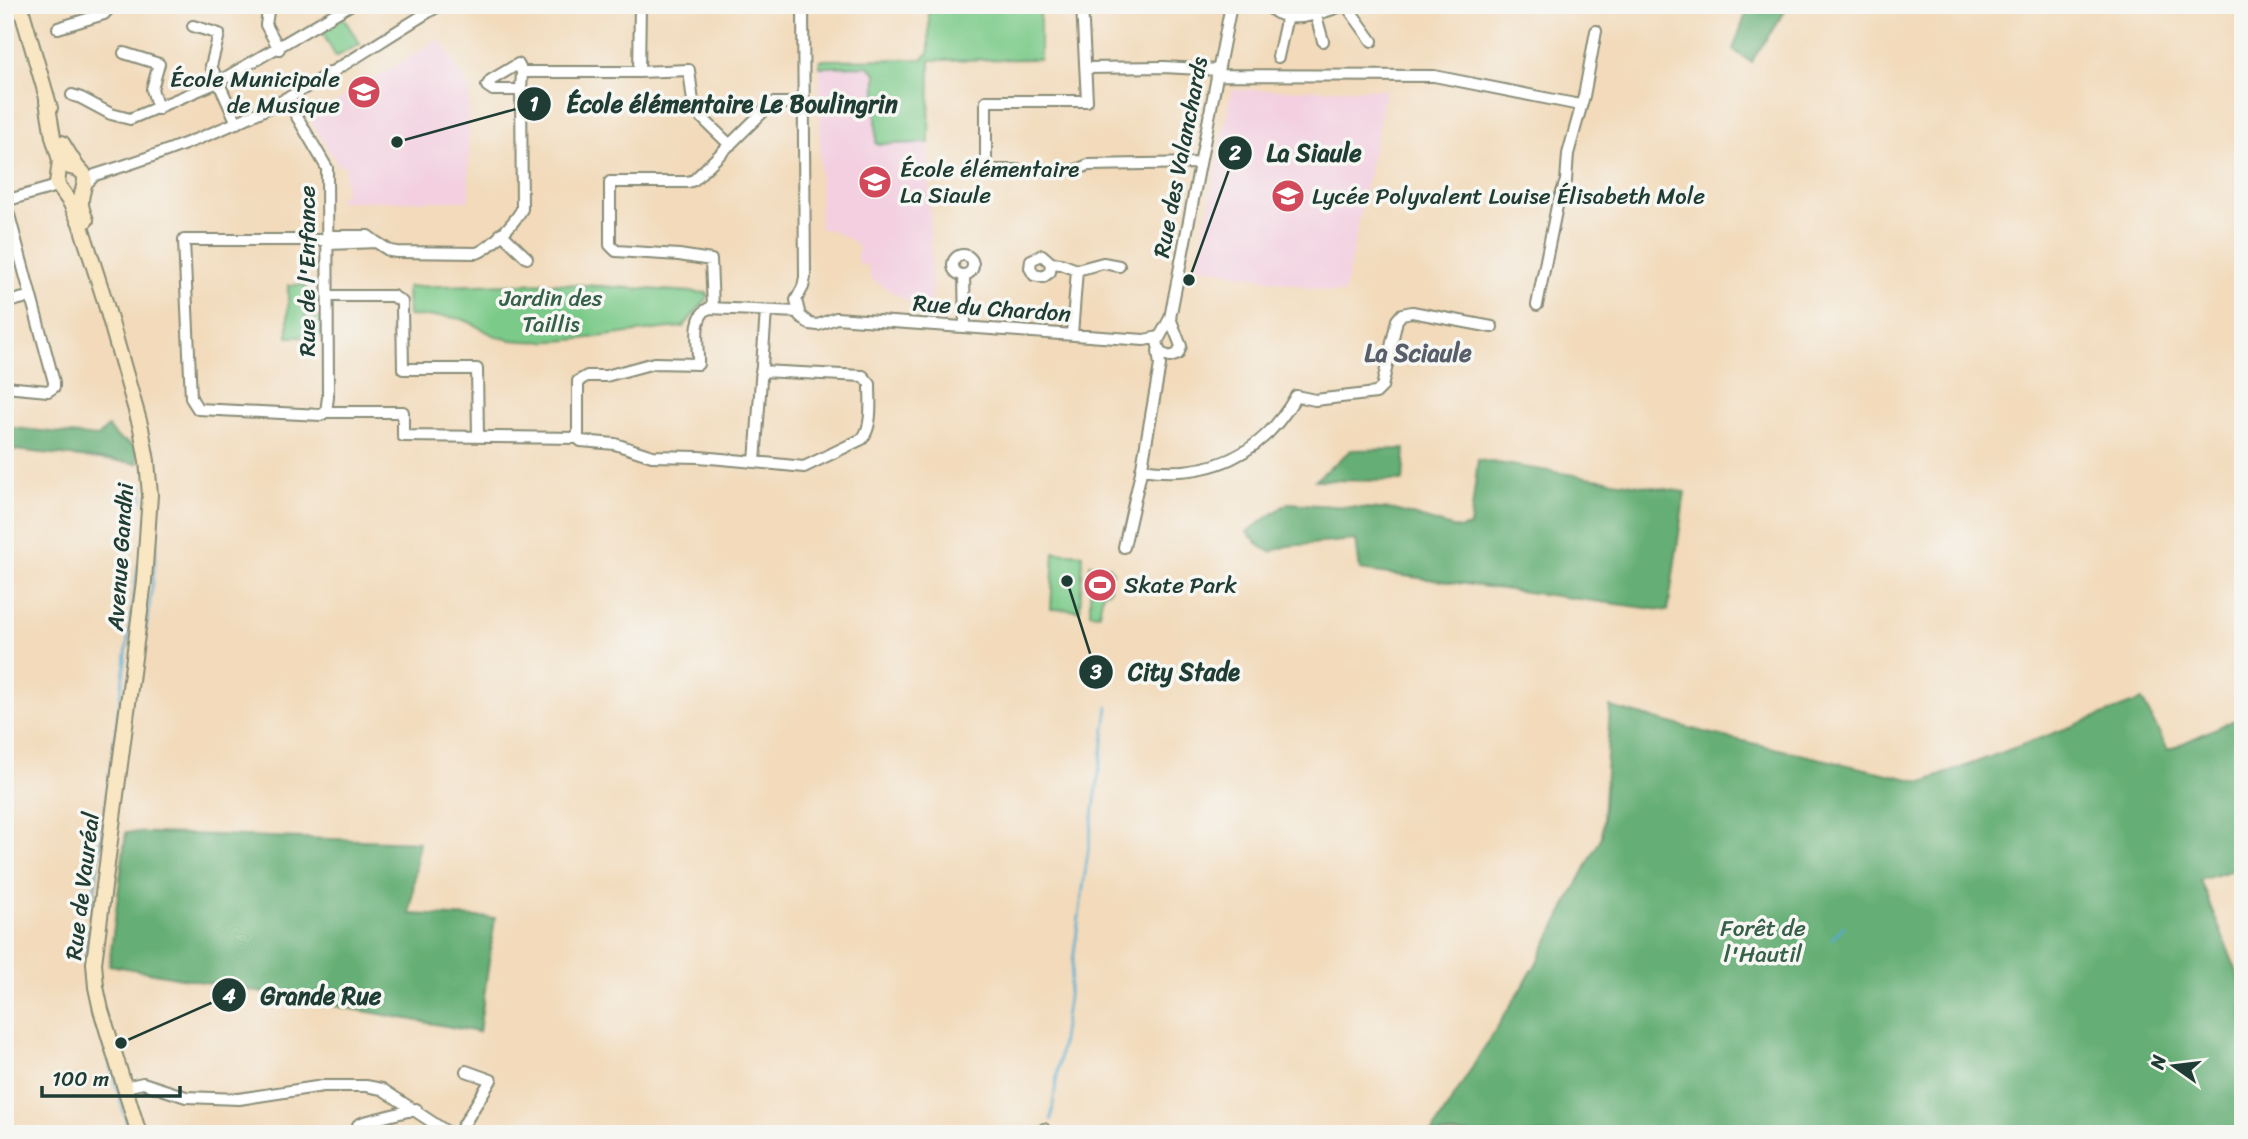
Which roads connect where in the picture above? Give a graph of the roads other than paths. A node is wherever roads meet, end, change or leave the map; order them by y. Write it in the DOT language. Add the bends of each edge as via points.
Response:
graph roads {
  1 [pos="20,5"];
  2 [pos="112,5"];
  3 [pos="269,5"];
  4 [pos="350,5"];
  5 [pos="440,5"];
  6 [pos="640,5"];
  7 [pos="803,5"];
  8 [pos="1082,5"];
  9 [pos="1231,5"];
  10 [pos="1268,5"];
  11 [pos="1345,5"];
  12 [pos="1287,16"];
  13 [pos="1317,16"];
  14 [pos="193,26"];
  15 [pos="58,29"];
  16 [pos="1596,31"];
  17 [pos="1323,41"];
  18 [pos="1372,41"];
  19 [pos="279,49"];
  20 [pos="124,53"];
  21 [pos="1278,57"];
  22 [pos="1086,68"];
  23 [pos="522,72"];
  24 [pos="639,72"];
  25 [pos="1217,72"];
  26 [pos="218,82"];
  27 [pos="521,90"];
  28 [pos="72,95"];
  29 [pos="286,98"];
  30 [pos="47,102"];
  31 [pos="804,103"];
  32 [pos="1580,105"];
  33 [pos="158,109"];
  34 [pos="237,123"];
  35 [pos="730,145"];
  36 [pos="1200,163"];
  37 [pos="85,178"];
  38 [pos="61,184"];
  39 [pos="5,201"];
  40 [pos="501,233"];
  41 [pos="328,240"];
  42 [pos="527,258"];
  43 [pos="1051,263"];
  44 [pos="1119,266"];
  45 [pos="1077,270"];
  46 [pos="97,275"];
  47 [pos="964,275"];
  48 [pos="31,296"];
  49 [pos="329,296"];
  50 [pos="5,303"];
  51 [pos="1537,305"];
  52 [pos="713,308"];
  53 [pos="766,311"];
  54 [pos="797,312"];
  55 [pos="1170,318"];
  56 [pos="965,327"];
  57 [pos="1492,327"];
  58 [pos="1072,334"];
  59 [pos="1177,335"];
  60 [pos="1161,349"];
  61 [pos="761,370"];
  62 [pos="5,387"];
  63 [pos="326,412"];
  64 [pos="478,436"];
  65 [pos="578,438"];
  66 [pos="754,462"];
  67 [pos="1141,469"];
  68 [pos="1124,547"];
  69 [pos="125,723"];
  70 [pos="466,1071"];
  71 [pos="125,1087"];
  72 [pos="416,1109"];
  73 [pos="139,1134"];
  74 [pos="356,1134"];
  75 [pos="450,1134"];
  76 [pos="458,1134"];
  1 -- 30 [label="main road, Avenue Gandhi"];
  2 -- 15 [label="street" via="104,14"];
  3 -- 19 [label="street" via="266,25"];
  4 -- 19 [label="street"];
  5 -- 29 [label="street"];
  6 -- 24 [label="street"];
  7 -- 31 [label="street"];
  8 -- 22 [label="street"];
  9 -- 25 [label="street, Rue des Valanchards"];
  10 -- 12 [label="street"];
  11 -- 13 [label="street"];
  11 -- 18 [label="street"];
  12 -- 13 [label="street"];
  12 -- 21 [label="street"];
  13 -- 17 [label="street"];
  14 -- 26 [label="street" via="219,34 211,66"];
  16 -- 32 [label="street"];
  19 -- 26 [label="street"];
  20 -- 33 [label="street" via="159,64 152,89"];
  22 -- 25 [label="street" via="1164,66"];
  22 -- 36 [label="street" via="1087,101 986,101 986,170"];
  23 -- 24 [label="street"];
  23 -- 27 [label="street"];
  23 -- 27 [label="street" via="518,64 487,86"];
  24 -- 35 [label="street" via="690,70 694,110"];
  25 -- 32 [label="street" via="1434,76"];
  25 -- 36 [label="street, Rue des Valanchards"];
  26 -- 33 [label="street"];
  26 -- 34 [label="street"];
  27 -- 40 [label="street" via="522,209"];
  28 -- 33 [label="street" via="125,120"];
  29 -- 34 [label="street"];
  29 -- 41 [label="street, Rue de l'Enfance" via="327,168"];
  30 -- 37 [label="main road, Avenue Gandhi" via="65,150"];
  30 -- 38 [label="main road, Avenue Gandhi"];
  31 -- 35 [label="street" via="772,103"];
  31 -- 54 [label="street" via="805,277 796,300"];
  32 -- 51 [label="street"];
  34 -- 37 [label="street" via="182,147"];
  35 -- 52 [label="street" via="688,182 610,181 612,249 711,260"];
  36 -- 55 [label="street, Rue des Valanchards"];
  37 -- 38 [label="main road" via="75,196"];
  37 -- 38 [label="main road" via="67,167"];
  37 -- 46 [label="main road, Avenue Gandhi" via="81,205"];
  38 -- 39 [label="street"];
  38 -- 46 [label="main road, Avenue Gandhi"];
  39 -- 48 [label="street"];
  40 -- 41 [label="street" via="477,254 397,252 376,242"];
  40 -- 42 [label="street"];
  41 -- 49 [label="street, Rue de l'Enfance"];
  41 -- 63 [label="street" via="184,240 194,406 305,415"];
  43 -- 45 [label="street"];
  44 -- 45 [label="street" via="1103,263"];
  45 -- 58 [label="street"];
  46 -- 69 [label="main road, Avenue Gandhi" via="139,420 150,482 147,558"];
  47 -- 56 [label="street"];
  48 -- 50 [label="street"];
  48 -- 62 [label="street" via="54,387 48,391"];
  49 -- 63 [label="street, Rue de l'Enfance"];
  49 -- 64 [label="street" via="393,296 402,302 402,369 477,369"];
  52 -- 53 [label="street"];
  52 -- 65 [label="street" via="705,310 698,322 698,364 654,363 578,381"];
  53 -- 54 [label="street"];
  53 -- 61 [label="street"];
  54 -- 56 [label="street, Rue du Chardon" via="818,325 836,318"];
  55 -- 59 [label="street"];
  55 -- 60 [label="street, Rue des Valanchards"];
  56 -- 58 [label="street, Rue du Chardon"];
  57 -- 67 [label="street" via="1402,314 1396,320 1382,387 1376,393 1315,400 1296,396 1281,421 1238,456 1185,472"];
  58 -- 60 [label="street, Rue du Chardon" via="1144,340"];
  59 -- 60 [label="street, Rue du Chardon" via="1170,332"];
  59 -- 60 [label="street" via="1181,349 1175,355"];
  60 -- 67 [label="street, Rue des Valanchards"];
  61 -- 66 [label="street"];
  61 -- 66 [label="street" via="863,376 870,384 869,424 862,439 804,467"];
  63 -- 64 [label="street" via="402,412 404,436"];
  64 -- 65 [label="street"];
  65 -- 66 [label="street" via="652,456"];
  67 -- 68 [label="street, Rue des Valanchards"];
  69 -- 71 [label="main road, Rue de Vauréal" via="94,962 98,996"];
  70 -- 76 [label="street" via="491,1080"];
  71 -- 72 [label="street" via="144,1083 186,1097 239,1099 323,1086 366,1086 382,1089"];
  71 -- 73 [label="main road, Rue de Vauréal"];
  72 -- 74 [label="street" via="364,1122"];
  72 -- 75 [label="street"];
}
